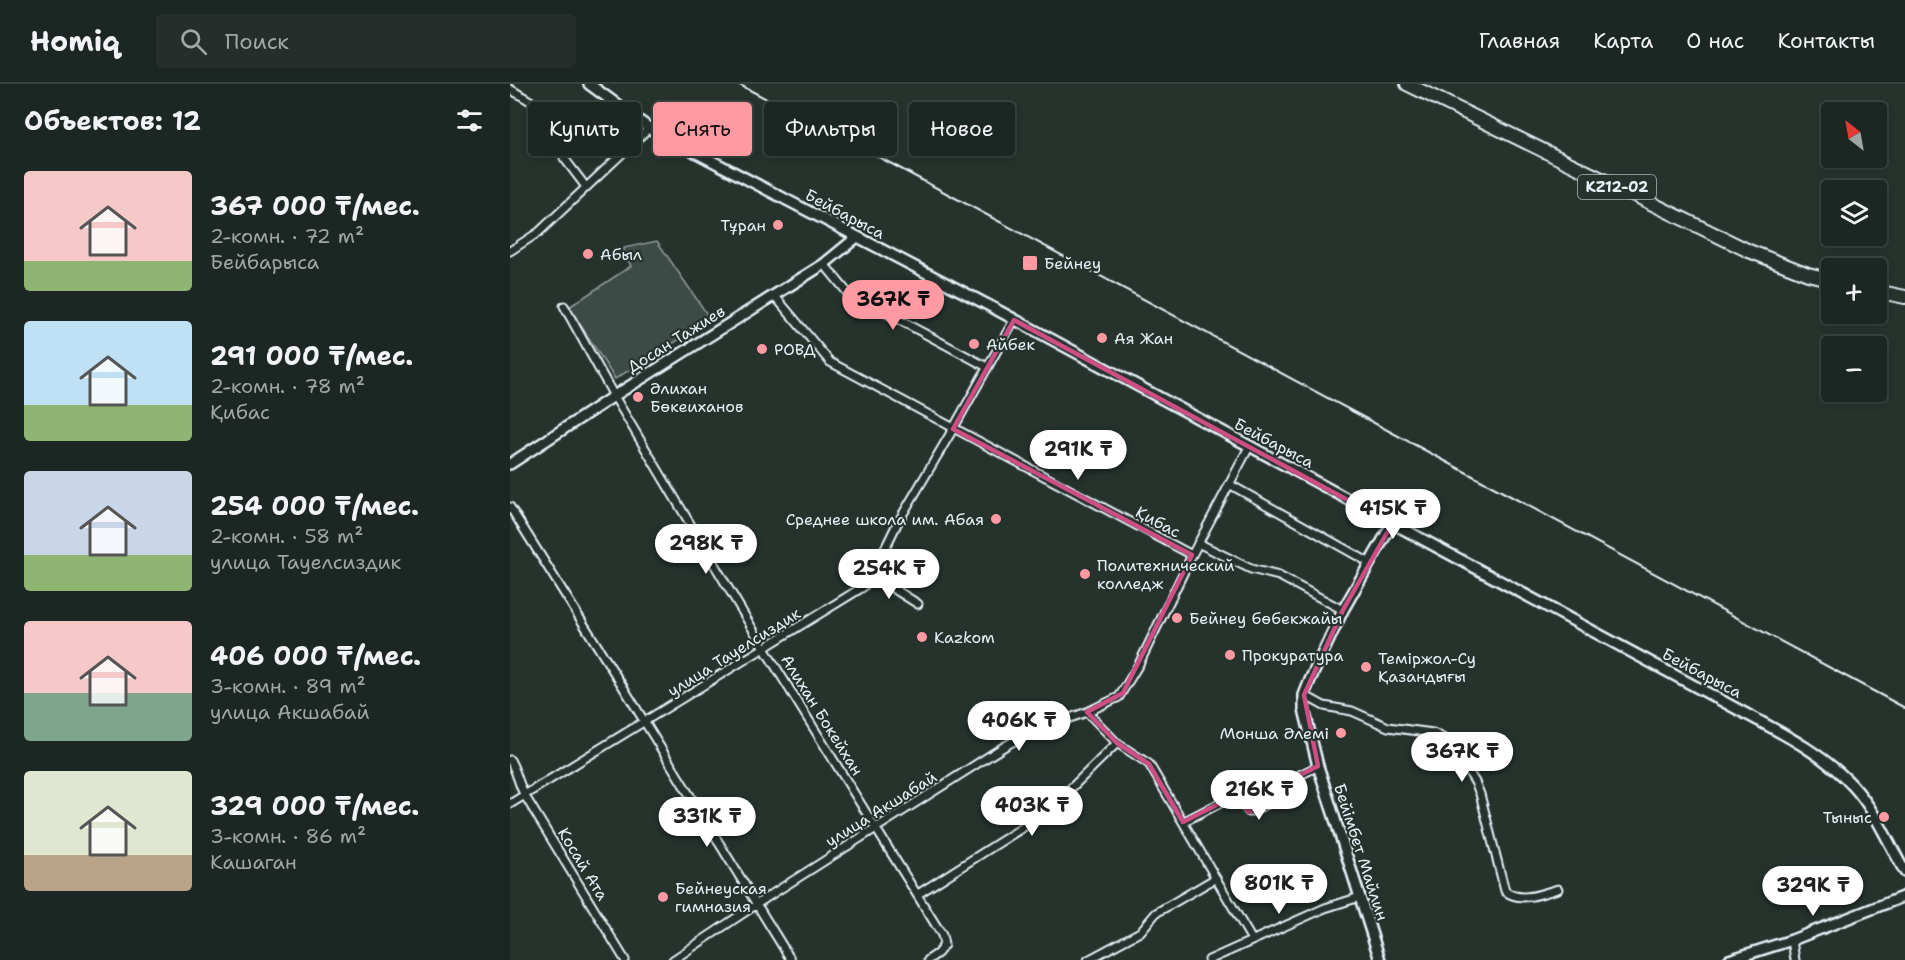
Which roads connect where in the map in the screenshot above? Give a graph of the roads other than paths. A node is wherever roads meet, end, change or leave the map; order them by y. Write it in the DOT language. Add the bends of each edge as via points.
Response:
graph roads {
  1 [pos="589,84"];
  2 [pos="1407,84"];
  3 [pos="510,89"];
  4 [pos="649,128"];
  5 [pos="586,187"];
  6 [pos="858,237"];
  7 [pos="510,251"];
  8 [pos="824,264"];
  9 [pos="1821,277"];
  10 [pos="1887,293"];
  11 [pos="774,295"];
  12 [pos="1905,297"];
  13 [pos="564,306"];
  14 [pos="1014,320"];
  15 [pos="987,368"];
  16 [pos="614,396"];
  17 [pos="953,429"];
  18 [pos="1249,447"];
  19 [pos="510,464"];
  20 [pos="1229,484"];
  21 [pos="510,507"];
  22 [pos="1392,524"];
  23 [pos="1198,543"];
  24 [pos="1192,555"];
  25 [pos="1370,563"];
  26 [pos="872,575"];
  27 [pos="918,604"];
  28 [pos="1343,610"];
  29 [pos="764,648"];
  30 [pos="1304,695"];
  31 [pos="1088,712"];
  32 [pos="645,723"];
  33 [pos="1117,743"];
  34 [pos="510,760"];
  35 [pos="1318,766"];
  36 [pos="513,780"];
  37 [pos="525,796"];
  38 [pos="510,804"];
  39 [pos="1183,822"];
  40 [pos="876,827"];
  41 [pos="1905,872"];
  42 [pos="1216,878"];
  43 [pos="1558,890"];
  44 [pos="918,894"];
  45 [pos="1905,896"];
  46 [pos="1359,897"];
  47 [pos="756,904"];
  48 [pos="1252,940"];
  49 [pos="1792,940"];
  50 [pos="625,960"];
  51 [pos="673,960"];
  52 [pos="790,960"];
  53 [pos="928,960"];
  54 [pos="1088,960"];
  55 [pos="1209,960"];
  56 [pos="1380,960"];
  57 [pos="1729,960"];
  58 [pos="1795,960"];
  1 -- 4 [label="street, Бейбарыса"];
  2 -- 9 [label="highway, KZ12-02" via="1749,251"];
  3 -- 5 [label="street" via="559,118 564,158"];
  4 -- 5 [label="street"];
  4 -- 6 [label="street, Бейбарыса"];
  5 -- 7 [label="street" via="539,232"];
  6 -- 8 [label="street, Досан Тажиев"];
  6 -- 14 [label="street, Бейбарыса"];
  8 -- 11 [label="street, Досан Тажиев"];
  8 -- 15 [label="street" via="847,292"];
  10 -- 12 [label="highway"];
  11 -- 16 [label="street, Досан Тажиев"];
  11 -- 17 [label="street, Қибас" via="830,362"];
  13 -- 16 [label="street, Алихан Бокейхан"];
  14 -- 15 [label="street, улица Тауелсиздик"];
  14 -- 18 [label="street, Бейбарыса"];
  15 -- 17 [label="street, улица Тауелсиздик"];
  16 -- 19 [label="street, Досан Тажиев"];
  16 -- 29 [label="street, Алихан Бокейхан"];
  17 -- 24 [label="street, Қибас"];
  17 -- 26 [label="street, улица Тауелсиздик"];
  18 -- 20 [label="street, улица Акшабай"];
  18 -- 22 [label="street, Бейбарыса"];
  20 -- 23 [label="street, улица Акшабай"];
  20 -- 25 [label="street"];
  21 -- 32 [label="street"];
  22 -- 25 [label="street"];
  22 -- 41 [label="street, Бейбарыса" via="1819,756 1864,801"];
  23 -- 24 [label="street, улица Акшабай"];
  23 -- 28 [label="street" via="1251,569 1279,576"];
  24 -- 31 [label="street, улица Акшабай" via="1123,693"];
  25 -- 28 [label="street"];
  26 -- 27 [label="street"];
  26 -- 29 [label="street, улица Тауелсиздик" via="852,596"];
  28 -- 30 [label="street"];
  29 -- 32 [label="street, улица Тауелсиздик"];
  29 -- 40 [label="street, Алихан Бокейхан"];
  30 -- 35 [label="street, Бейімбет Майлин"];
  30 -- 43 [label="street" via="1324,706 1352,711 1388,727 1433,733 1449,741 1480,794 1505,891 1522,898"];
  31 -- 33 [label="street"];
  31 -- 40 [label="street, улица Акшабай" via="1041,728 1005,746"];
  32 -- 37 [label="street, улица Тауелсиздик"];
  32 -- 47 [label="street"];
  33 -- 39 [label="street" via="1149,764"];
  33 -- 44 [label="street" via="1047,812"];
  34 -- 36 [label="street, Косай Ата" via="515,771"];
  35 -- 39 [label="street" via="1294,778 1279,799 1249,812 1240,801 1226,800"];
  35 -- 46 [label="street, Бейімбет Майлин"];
  36 -- 37 [label="street, Косай Ата"];
  37 -- 38 [label="street, улица Тауелсиздик"];
  37 -- 50 [label="street, Косай Ата"];
  39 -- 42 [label="street"];
  40 -- 44 [label="street, Алихан Бокейхан"];
  40 -- 47 [label="street, улица Акшабай"];
  42 -- 48 [label="street"];
  42 -- 54 [label="street" via="1156,913 1140,932"];
  44 -- 53 [label="street, Алихан Бокейхан" via="944,945"];
  45 -- 49 [label="street"];
  46 -- 48 [label="street"];
  46 -- 56 [label="street, Бейімбет Майлин"];
  47 -- 51 [label="street, улица Акшабай"];
  47 -- 52 [label="street"];
  48 -- 55 [label="street"];
  49 -- 57 [label="street"];
  49 -- 58 [label="street"];
}
